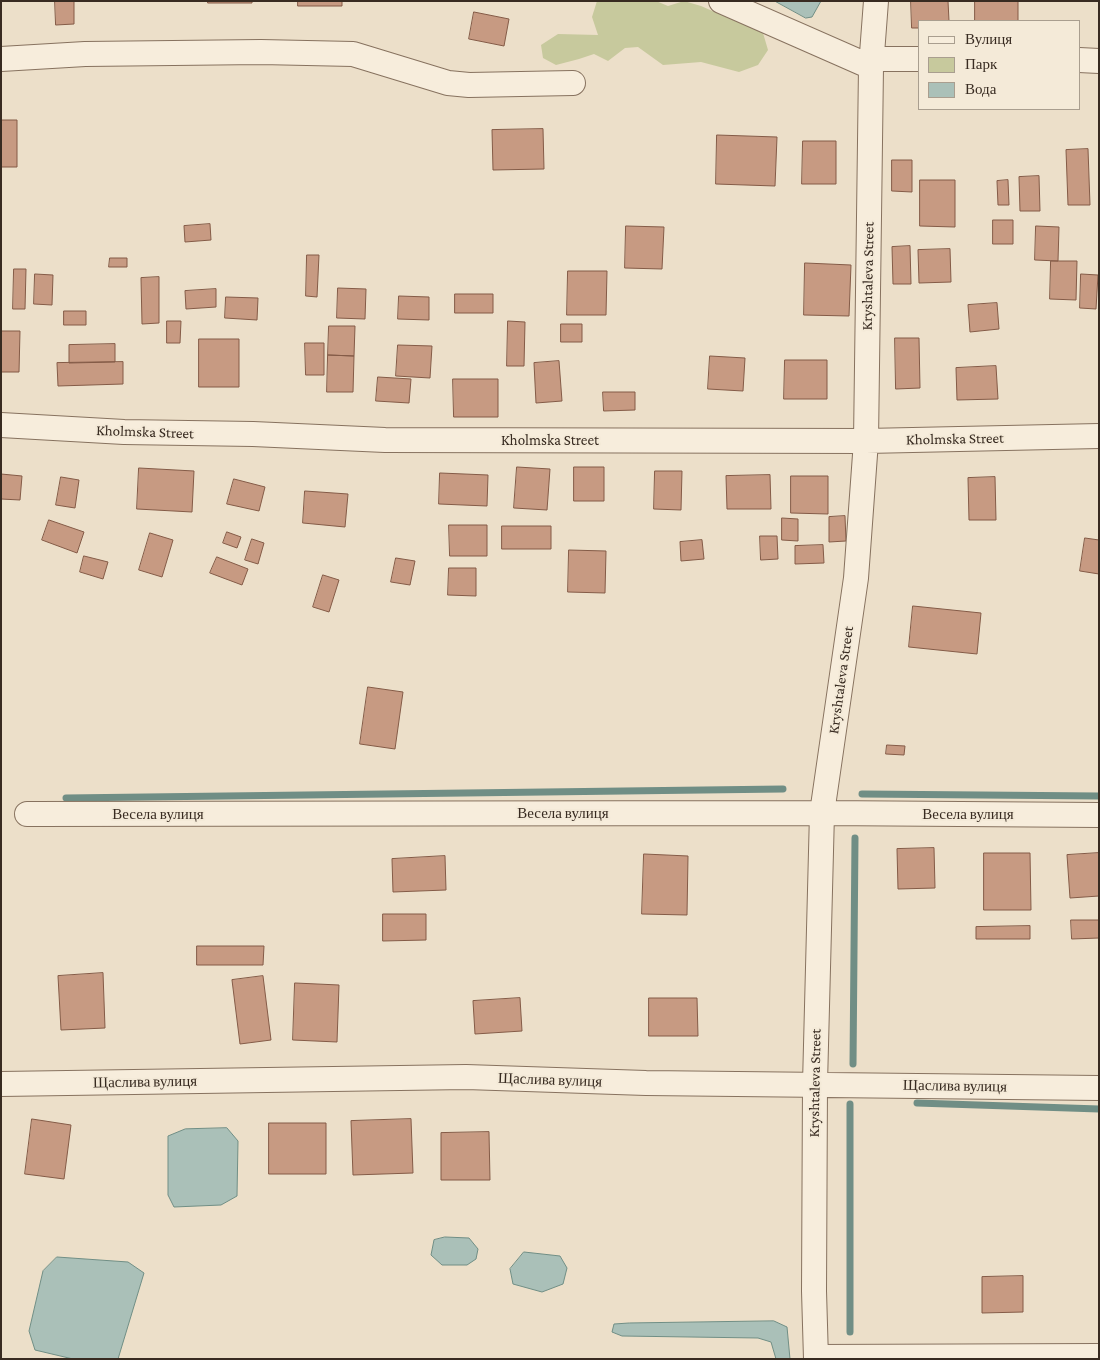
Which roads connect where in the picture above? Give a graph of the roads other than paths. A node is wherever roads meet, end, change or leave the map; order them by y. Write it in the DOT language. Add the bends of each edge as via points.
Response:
graph roads {
  1 [pos="721,1"];
  2 [pos="876,1"];
  3 [pos="1,59"];
  4 [pos="918,59"];
  5 [pos="1080,60"];
  6 [pos="1099,61"];
  7 [pos="872,63"];
  8 [pos="573,83"];
  9 [pos="1,425"];
  10 [pos="1099,436"];
  11 [pos="866,441"];
  12 [pos="822,813"];
  13 [pos="27,814"];
  14 [pos="1099,816"];
  15 [pos="1,1084"];
  16 [pos="815,1084"];
  17 [pos="1099,1088"];
  18 [pos="1099,1356"];
  19 [pos="816,1358"];
  1 -- 7 [label="street"];
  2 -- 7 [label="street, Kryshtaleva Street"];
  3 -- 8 [label="street" via="84,54 353,54 448,83"];
  4 -- 7 [label="street"];
  5 -- 6 [label="street"];
  7 -- 11 [label="street, Kryshtaleva Street"];
  9 -- 11 [label="street, Kholmska Street" via="385,440"];
  10 -- 11 [label="street, Kholmska Street"];
  11 -- 12 [label="street, Kryshtaleva Street" via="856,578"];
  12 -- 13 [label="street, Весела вулиця"];
  12 -- 14 [label="street, Весела вулиця"];
  12 -- 16 [label="street, Kryshtaleva Street"];
  15 -- 16 [label="street, Щаслива вулиця" via="466,1077 646,1084"];
  16 -- 17 [label="street, Щаслива вулиця"];
  16 -- 19 [label="street, Kryshtaleva Street"];
  18 -- 19 [label="street"];
}
